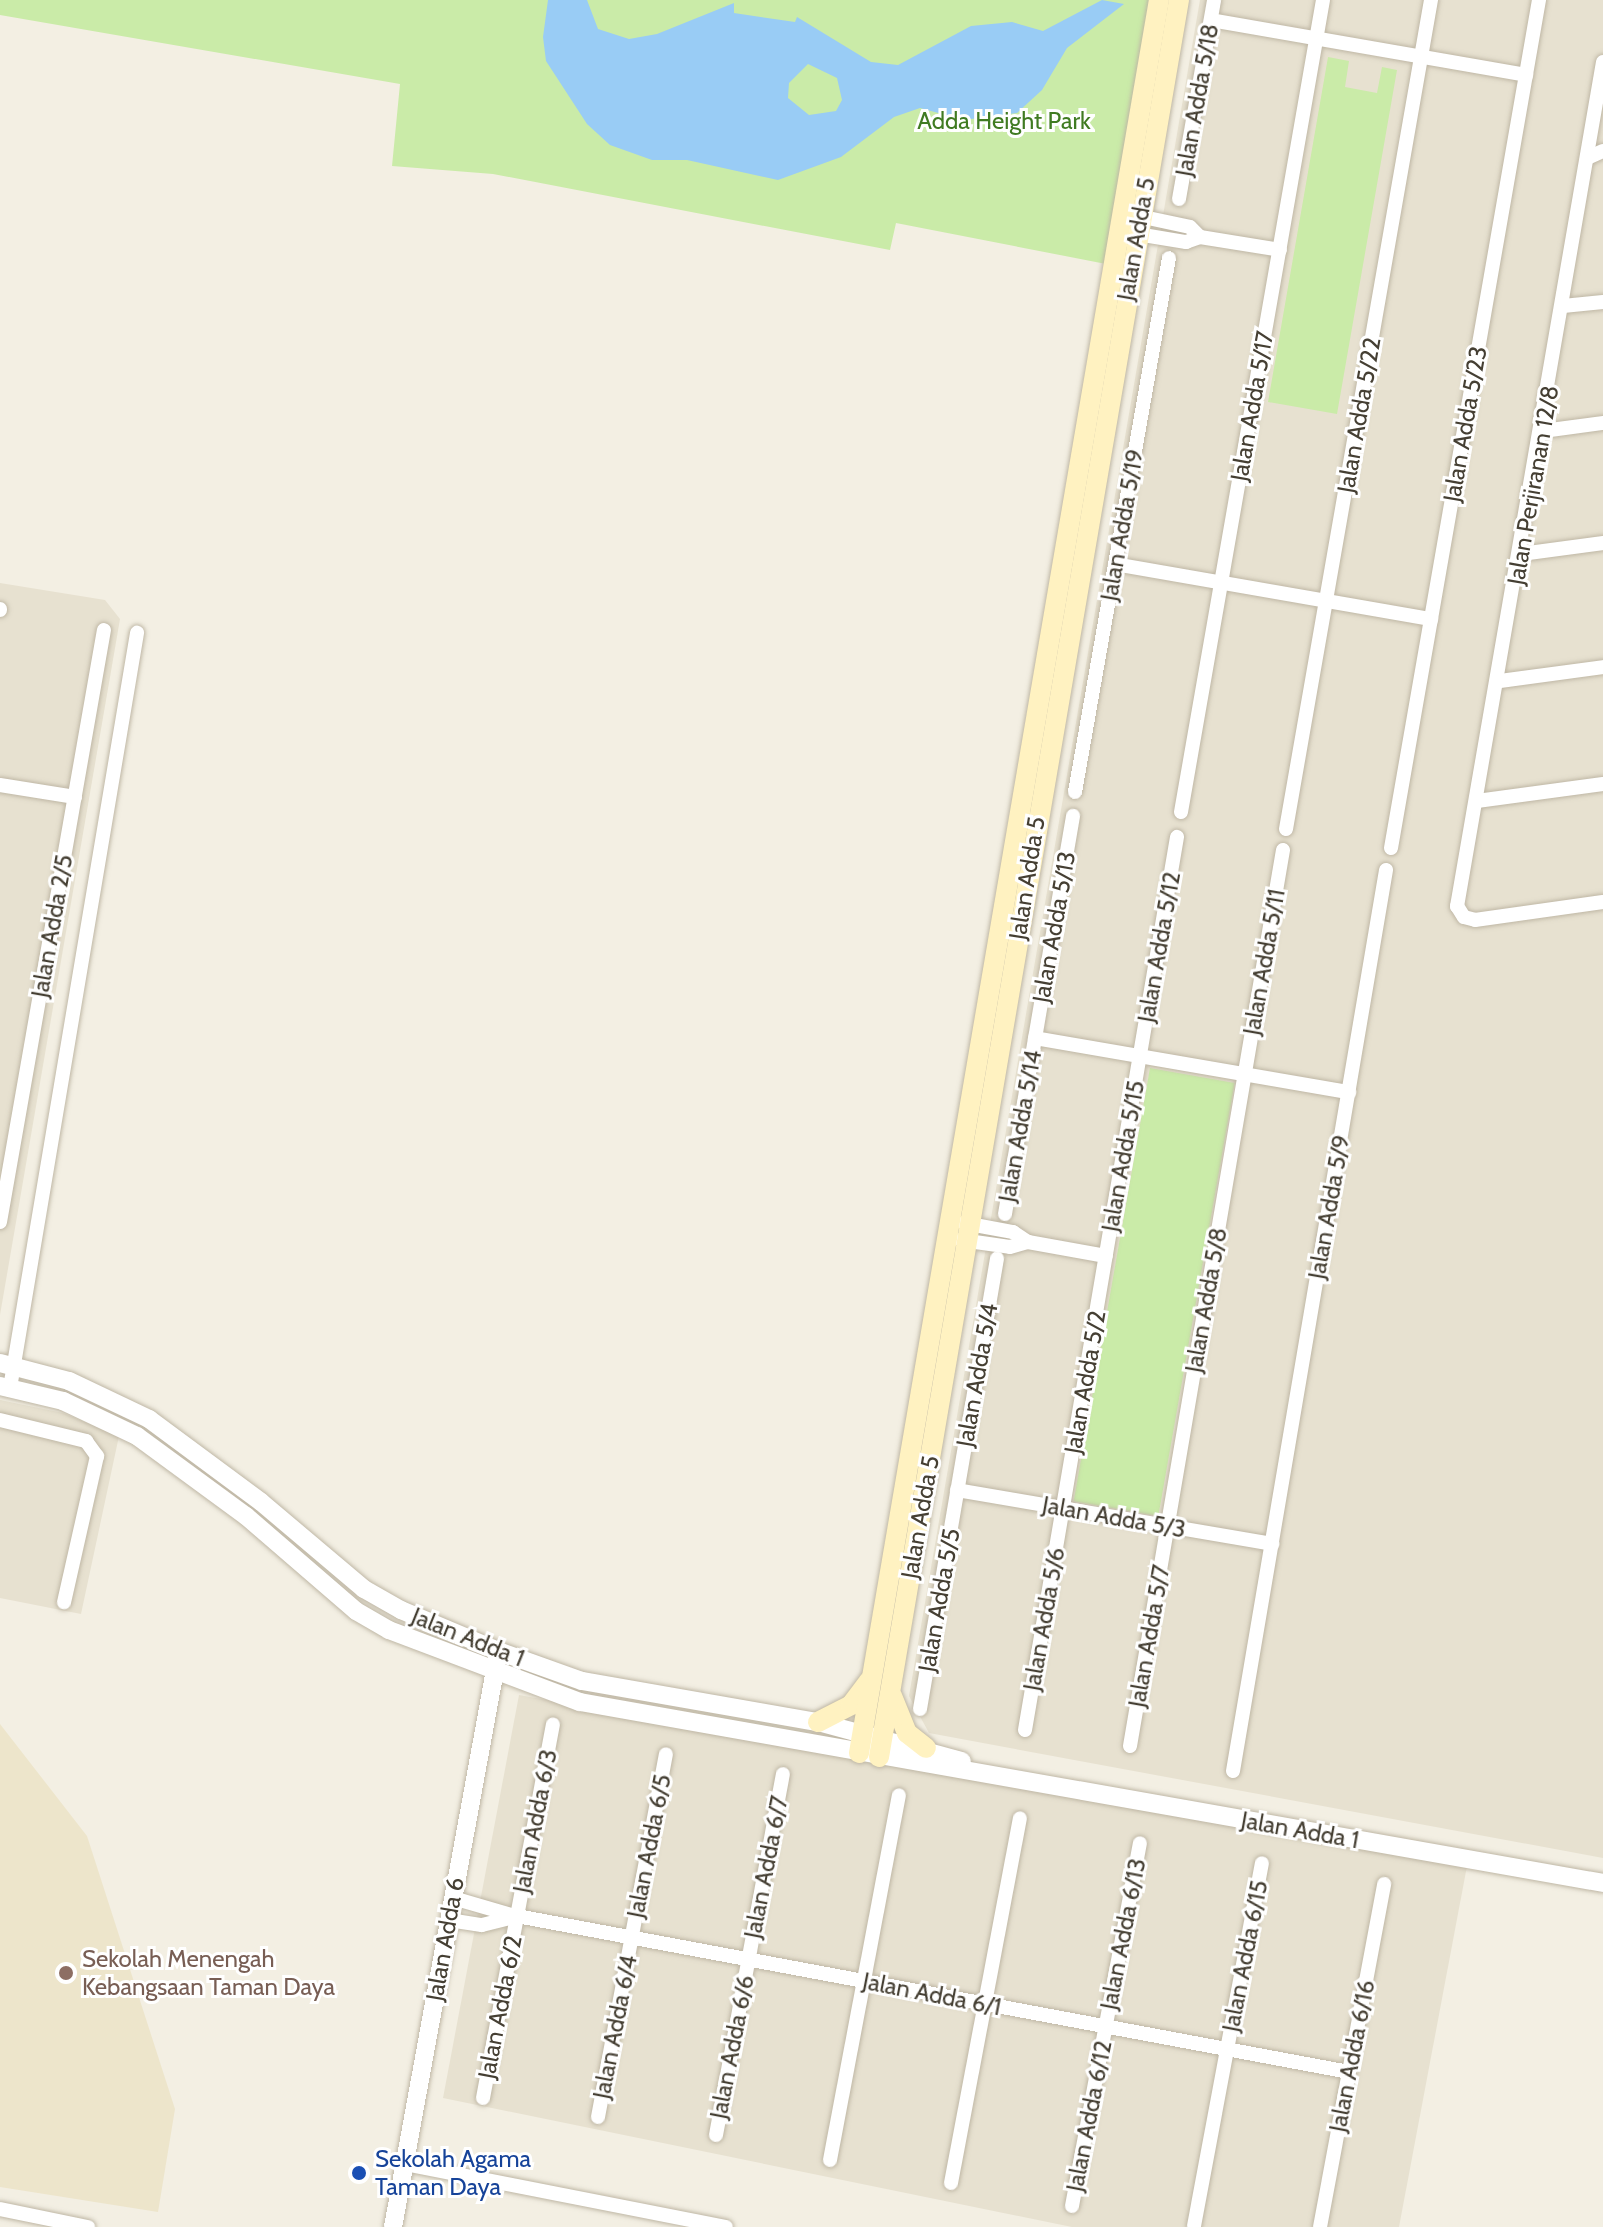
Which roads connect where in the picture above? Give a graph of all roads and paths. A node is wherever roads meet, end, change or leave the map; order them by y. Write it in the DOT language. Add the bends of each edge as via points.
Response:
graph roads {
  1 [pos="1159,0"];
  2 [pos="1179,0"];
  3 [pos="1214,0"];
  4 [pos="1323,0"];
  5 [pos="1431,0"];
  6 [pos="1539,0"];
  7 [pos="1211,20"];
  8 [pos="1316,39"];
  9 [pos="1421,57"];
  10 [pos="1603,62"];
  11 [pos="1526,75"];
  12 [pos="1603,151"];
  13 [pos="1587,158"];
  14 [pos="1179,199"];
  15 [pos="1129,223"];
  16 [pos="1280,250"];
  17 [pos="1169,258"];
  18 [pos="1603,302"];
  19 [pos="1563,306"];
  20 [pos="1603,423"];
  21 [pos="1543,431"];
  22 [pos="1603,543"];
  23 [pos="1521,554"];
  24 [pos="1115,564"];
  25 [pos="1221,583"];
  26 [pos="1326,601"];
  27 [pos="1431,619"];
  28 [pos="104,630"];
  29 [pos="137,633"];
  30 [pos="1603,667"];
  31 [pos="1500,681"];
  32 [pos="1603,784"];
  33 [pos="0,785"];
  34 [pos="1075,792"];
  35 [pos="75,797"];
  36 [pos="1477,801"];
  37 [pos="1181,812"];
  38 [pos="1073,816"];
  39 [pos="1286,829"];
  40 [pos="1177,837"];
  41 [pos="1391,848"];
  42 [pos="1283,850"];
  43 [pos="1386,870"];
  44 [pos="1603,902"];
  45 [pos="1035,1038"];
  46 [pos="1140,1056"];
  47 [pos="1245,1074"];
  48 [pos="1349,1092"];
  49 [pos="1005,1214"];
  50 [pos="0,1222"];
  51 [pos="960,1231"];
  52 [pos="1106,1256"];
  53 [pos="997,1259"];
  54 [pos="7,1364"];
  55 [pos="5,1387"];
  56 [pos="1,1425"];
  57 [pos="957,1490"];
  58 [pos="1063,1508"];
  59 [pos="1168,1526"];
  60 [pos="1272,1544"];
  61 [pos="64,1602"];
  62 [pos="498,1651"];
  63 [pos="494,1671"];
  64 [pos="871,1678"];
  65 [pos="891,1688"];
  66 [pos="920,1709"];
  67 [pos="818,1722"];
  68 [pos="553,1725"];
  69 [pos="1025,1730"];
  70 [pos="871,1745"];
  71 [pos="1130,1746"];
  72 [pos="926,1748"];
  73 [pos="666,1754"];
  74 [pos="1233,1771"];
  75 [pos="783,1774"];
  76 [pos="998,1774"];
  77 [pos="899,1795"];
  78 [pos="1020,1818"];
  79 [pos="1140,1843"];
  80 [pos="1262,1863"];
  81 [pos="1603,1883"];
  82 [pos="1384,1884"];
  83 [pos="453,1898"];
  84 [pos="516,1916"];
  85 [pos="449,1920"];
  86 [pos="632,1937"];
  87 [pos="748,1959"];
  88 [pos="864,1981"];
  89 [pos="985,2004"];
  90 [pos="1106,2026"];
  91 [pos="1227,2049"];
  92 [pos="1349,2072"];
  93 [pos="483,2098"];
  94 [pos="598,2117"];
  95 [pos="716,2135"];
  96 [pos="830,2160"];
  97 [pos="405,2164"];
  98 [pos="951,2183"];
  99 [pos="1072,2206"];
  100 [pos="0,2209"];
  101 [pos="33,2221"];
  102 [pos="1194,2226"];
  103 [pos="88,2227"];
  104 [pos="393,2227"];
  105 [pos="726,2227"];
  106 [pos="1320,2227"];
  1 -- 15 [label="main road, Jalan Adda 5"];
  2 -- 15 [label="main road, Jalan Adda 5"];
  3 -- 7 [label="street, Jalan Adda 5/18"];
  4 -- 8 [label="street, Jalan Adda 5/17"];
  5 -- 9 [label="street, Jalan Adda 5/22"];
  6 -- 11 [label="street, Jalan Adda 5/23"];
  7 -- 8 [label="street"];
  7 -- 14 [label="street, Jalan Adda 5/18"];
  8 -- 9 [label="street"];
  8 -- 16 [label="street, Jalan Adda 5/17"];
  9 -- 11 [label="street"];
  9 -- 26 [label="street, Jalan Adda 5/22"];
  10 -- 13 [label="street, Jalan Perjiranan 12/8"];
  11 -- 27 [label="street, Jalan Adda 5/23"];
  12 -- 13 [label="street"];
  13 -- 19 [label="street, Jalan Perjiranan 12/8"];
  15 -- 16 [label="street" via="1190,227 1200,237"];
  15 -- 51 [label="main road, Jalan Adda 5"];
  16 -- 25 [label="street, Jalan Adda 5/17"];
  17 -- 24 [label="street, Jalan Adda 5/19"];
  18 -- 19 [label="street"];
  19 -- 21 [label="street, Jalan Perjiranan 12/8"];
  20 -- 21 [label="street"];
  21 -- 23 [label="street, Jalan Perjiranan 12/8"];
  22 -- 23 [label="street"];
  23 -- 31 [label="street, Jalan Perjiranan 12/8"];
  24 -- 25 [label="street"];
  24 -- 34 [label="street, Jalan Adda 5/19"];
  25 -- 26 [label="street"];
  25 -- 37 [label="street, Jalan Adda 5/17"];
  26 -- 27 [label="street"];
  26 -- 39 [label="street, Jalan Adda 5/22"];
  27 -- 41 [label="street, Jalan Adda 5/23"];
  28 -- 35 [label="street, Jalan Adda 2/5"];
  29 -- 54 [label="street"];
  30 -- 31 [label="street"];
  31 -- 36 [label="street, Jalan Perjiranan 12/8"];
  32 -- 36 [label="street"];
  33 -- 35 [label="street"];
  35 -- 50 [label="street, Jalan Adda 2/5"];
  36 -- 44 [label="street, Jalan Perjiranan 12/8" via="1457,906 1464,917 1475,920"];
  38 -- 45 [label="street, Jalan Adda 5/13"];
  40 -- 46 [label="street, Jalan Adda 5/12"];
  42 -- 47 [label="street, Jalan Adda 5/11"];
  43 -- 48 [label="street, Jalan Adda 5/9"];
  45 -- 46 [label="street"];
  45 -- 49 [label="street, Jalan Adda 5/14"];
  46 -- 47 [label="street"];
  46 -- 52 [label="street, Jalan Adda 5/15"];
  47 -- 48 [label="street"];
  47 -- 59 [label="street, Jalan Adda 5/8"];
  48 -- 60 [label="street, Jalan Adda 5/9"];
  51 -- 52 [label="street" via="1013,1232 1028,1242"];
  51 -- 64 [label="main road, Jalan Adda 5"];
  51 -- 65 [label="main road, Jalan Adda 5"];
  52 -- 58 [label="street, Jalan Adda 5/2"];
  53 -- 57 [label="street, Jalan Adda 5/4"];
  54 -- 55 [label="street"];
  54 -- 62 [label="street, Jalan Adda 1" via="69,1381 149,1419 261,1502 364,1589"];
  55 -- 63 [label="street, Jalan Adda 1" via="63,1401 137,1436 246,1516 356,1611 389,1630"];
  56 -- 61 [label="street" via="92,1446 97,1456"];
  57 -- 58 [label="street, Jalan Adda 5/3"];
  57 -- 66 [label="street, Jalan Adda 5/5"];
  58 -- 59 [label="street, Jalan Adda 5/3"];
  58 -- 69 [label="street, Jalan Adda 5/6"];
  59 -- 60 [label="street, Jalan Adda 5/3"];
  59 -- 71 [label="street, Jalan Adda 5/7"];
  60 -- 74 [label="street"];
  62 -- 63 [label="street, Jalan Adda 6"];
  62 -- 67 [label="street, Jalan Adda 1" via="582,1681"];
  63 -- 70 [label="street, Jalan Adda 1" via="580,1702"];
  63 -- 83 [label="street, Jalan Adda 6"];
  64 -- 67 [label="main road" via="851,1705"];
  64 -- 70 [label="main road, Jalan Adda 5"];
  65 -- 70 [label="main road, Jalan Adda 5"];
  65 -- 72 [label="main road" via="907,1733"];
  67 -- 70 [label="street, Jalan Adda 1"];
  68 -- 84 [label="street, Jalan Adda 6/3"];
  70 -- 72 [label="street, Jalan Adda 1"];
  70 -- 76 [label="street, Jalan Adda 1"];
  72 -- 76 [label="street, Jalan Adda 1"];
  73 -- 86 [label="street, Jalan Adda 6/5"];
  75 -- 87 [label="street, Jalan Adda 6/7"];
  76 -- 81 [label="street, Jalan Adda 1"];
  77 -- 88 [label="street"];
  78 -- 89 [label="street"];
  79 -- 90 [label="street, Jalan Adda 6/13"];
  80 -- 91 [label="street, Jalan Adda 6/15"];
  82 -- 92 [label="street, Jalan Adda 6/16"];
  83 -- 84 [label="street, Jalan Adda 6/1"];
  83 -- 85 [label="street, Jalan Adda 6"];
  84 -- 85 [label="street" via="482,1925"];
  84 -- 86 [label="street, Jalan Adda 6/1"];
  84 -- 93 [label="street, Jalan Adda 6/2"];
  85 -- 97 [label="street, Jalan Adda 6"];
  86 -- 87 [label="street, Jalan Adda 6/1"];
  86 -- 94 [label="street, Jalan Adda 6/4"];
  87 -- 88 [label="street, Jalan Adda 6/1"];
  87 -- 95 [label="street, Jalan Adda 6/6"];
  88 -- 89 [label="street, Jalan Adda 6/1"];
  88 -- 96 [label="street"];
  89 -- 90 [label="street, Jalan Adda 6/1"];
  89 -- 98 [label="street"];
  90 -- 91 [label="street, Jalan Adda 6/1"];
  90 -- 99 [label="street, Jalan Adda 6/12"];
  91 -- 92 [label="street, Jalan Adda 6/1"];
  91 -- 102 [label="street, Jalan Adda 6/15"];
  92 -- 106 [label="street, Jalan Adda 6/16"];
  97 -- 104 [label="street, Jalan Adda 6"];
  97 -- 105 [label="street"];
  100 -- 101 [label="street"];
  101 -- 103 [label="street"];
}
